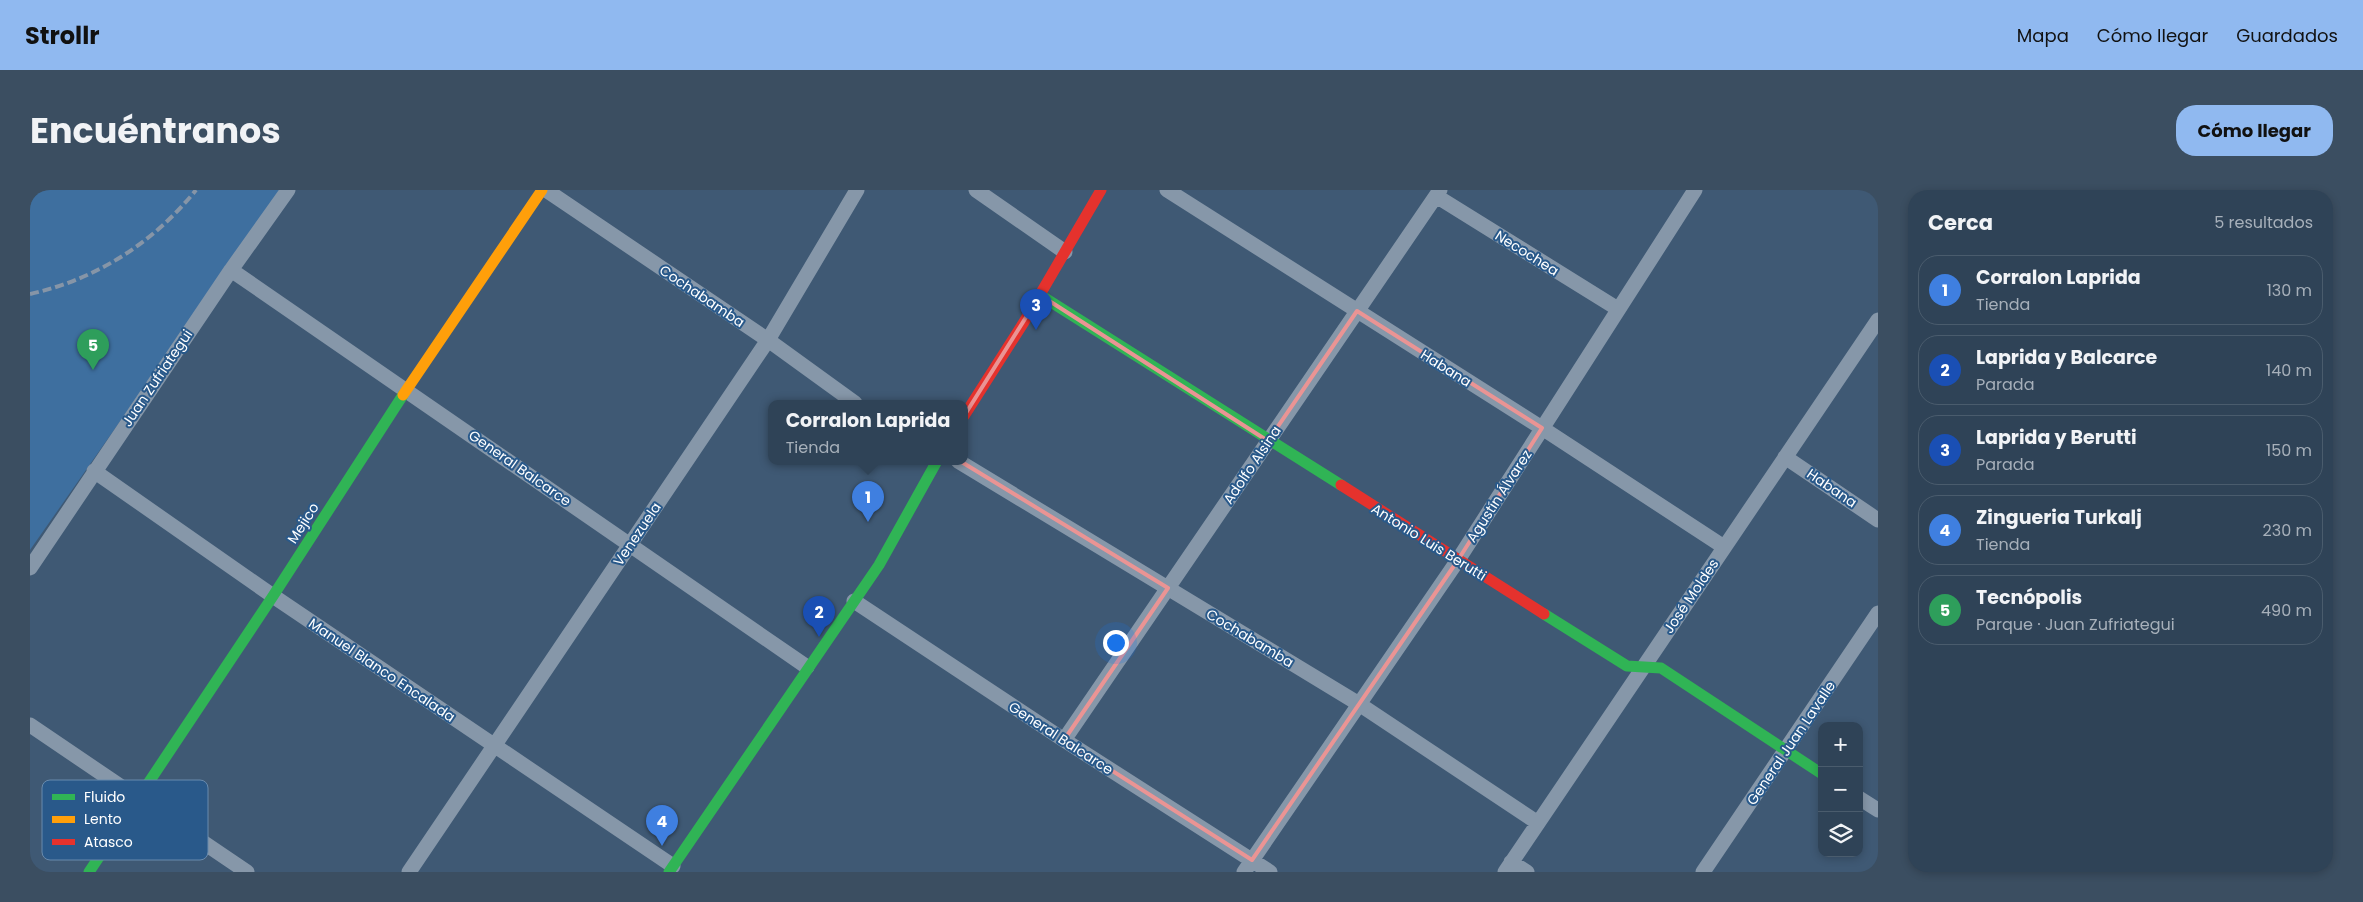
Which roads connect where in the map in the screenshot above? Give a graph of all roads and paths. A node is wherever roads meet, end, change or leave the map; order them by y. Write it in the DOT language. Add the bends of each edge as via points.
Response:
graph roads {
  1 [pos="288,190"];
  2 [pos="542,190"];
  3 [pos="546,190"];
  4 [pos="857,190"];
  5 [pos="976,190"];
  6 [pos="1101,190"];
  7 [pos="1167,190"];
  8 [pos="1695,190"];
  9 [pos="1438,193"];
  10 [pos="1065,252"];
  11 [pos="231,270"];
  12 [pos="1040,295"];
  13 [pos="1618,309"];
  14 [pos="1357,311"];
  15 [pos="1878,320"];
  16 [pos="768,340"];
  17 [pos="406,390"];
  18 [pos="852,400"];
  19 [pos="968,410"];
  20 [pos="1542,428"];
  21 [pos="1268,441"];
  22 [pos="1786,457"];
  23 [pos="935,465"];
  24 [pos="965,465"];
  25 [pos="94,471"];
  26 [pos="1878,520"];
  27 [pos="630,544"];
  28 [pos="1724,547"];
  29 [pos="1458,560"];
  30 [pos="30,568"];
  31 [pos="1168,588"];
  32 [pos="273,596"];
  33 [pos="854,601"];
  34 [pos="1878,613"];
  35 [pos="808,667"];
  36 [pos="1644,667"];
  37 [pos="1359,704"];
  38 [pos="30,726"];
  39 [pos="1064,740"];
  40 [pos="495,746"];
  41 [pos="1786,750"];
  42 [pos="1818,771"];
  43 [pos="109,780"];
  44 [pos="151,780"];
  45 [pos="1863,801"];
  46 [pos="1878,810"];
  47 [pos="1538,823"];
  48 [pos="208,846"];
  49 [pos="97,860"];
  50 [pos="1248,866"];
  51 [pos="1508,867"];
  52 [pos="671,869"];
  53 [pos="89,872"];
  54 [pos="247,872"];
  55 [pos="409,872"];
  56 [pos="1270,872"];
  57 [pos="1527,872"];
  58 [pos="1703,872"];
  1 -- 11 [label="street, Juan Zufriategui"];
  2 -- 17 [label="street, Mejico"];
  3 -- 16 [label="street, Cochabamba"];
  4 -- 16 [label="street, Venezuela"];
  5 -- 10 [label="street"];
  6 -- 10 [label="street"];
  7 -- 14 [label="street, Habana"];
  8 -- 13 [label="street, Agustín Álvarez"];
  9 -- 13 [label="street, Necochea"];
  9 -- 14 [label="street, Adolfo Alsina"];
  10 -- 12 [label="street"];
  11 -- 17 [label="street, General Balcarce"];
  11 -- 25 [label="street, Juan Zufriategui"];
  12 -- 19 [label="street"];
  12 -- 21 [label="street, Antonio Luis Berutti"];
  13 -- 20 [label="street, Agustín Álvarez"];
  14 -- 20 [label="street, Habana"];
  14 -- 21 [label="street, Adolfo Alsina"];
  15 -- 22 [label="street, José Moldes"];
  16 -- 18 [label="street, Cochabamba"];
  16 -- 27 [label="street, Venezuela"];
  17 -- 27 [label="street, General Balcarce"];
  17 -- 32 [label="street, Mejico"];
  20 -- 28 [label="street, Habana"];
  20 -- 29 [label="street, Agustín Álvarez"];
  21 -- 29 [label="street, Antonio Luis Berutti"];
  21 -- 31 [label="street, Adolfo Alsina"];
  22 -- 26 [label="street, Habana"];
  22 -- 28 [label="street, José Moldes"];
  23 -- 33 [label="street" via="879,565"];
  24 -- 31 [label="street, Cochabamba"];
  25 -- 30 [label="street, Juan Zufriategui"];
  25 -- 32 [label="street, Manuel Blanco Encalada"];
  27 -- 35 [label="street, General Balcarce"];
  27 -- 40 [label="street, Venezuela"];
  28 -- 36 [label="street, José Moldes"];
  29 -- 36 [label="street, Antonio Luis Berutti" via="1626,666"];
  29 -- 37 [label="street, Agustín Álvarez"];
  31 -- 37 [label="street, Cochabamba"];
  31 -- 39 [label="street, Adolfo Alsina"];
  32 -- 40 [label="street, Manuel Blanco Encalada"];
  32 -- 44 [label="street, Mejico"];
  33 -- 35 [label="street"];
  33 -- 39 [label="street, General Balcarce"];
  34 -- 41 [label="street, General Juan Lavalle"];
  35 -- 52 [label="street"];
  36 -- 41 [label="street, Antonio Luis Berutti" via="1661,668"];
  36 -- 47 [label="street, José Moldes"];
  37 -- 47 [label="street, Cochabamba"];
  37 -- 50 [label="street, Agustín Álvarez"];
  38 -- 43 [label="street"];
  39 -- 50 [label="street, General Balcarce"];
  40 -- 52 [label="street, Manuel Blanco Encalada"];
  40 -- 55 [label="street, Venezuela"];
  41 -- 42 [label="street, Antonio Luis Berutti"];
  41 -- 58 [label="street, General Juan Lavalle"];
  45 -- 46 [label="street"];
  47 -- 51 [label="street, José Moldes"];
  48 -- 54 [label="street"];
  49 -- 53 [label="street, Mejico"];
  50 -- 56 [label="street, General Balcarce"];
  51 -- 57 [label="street"];
}
